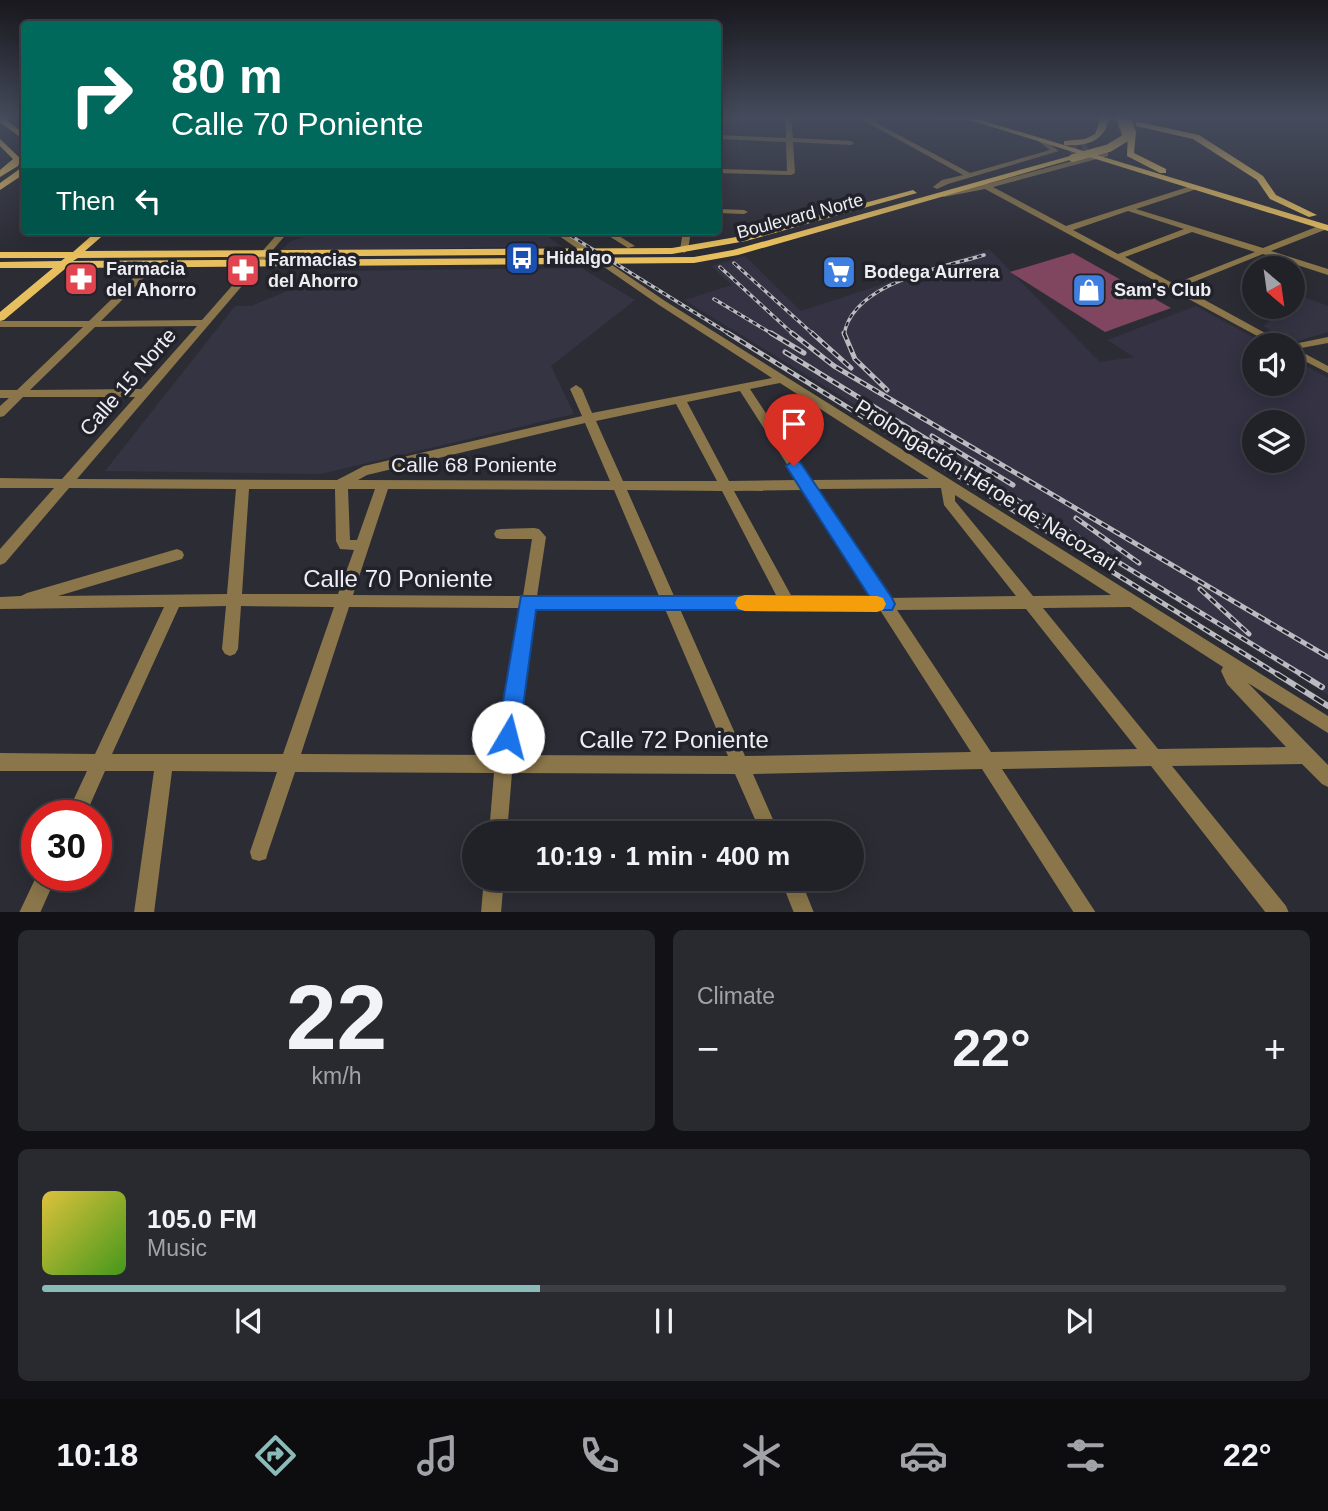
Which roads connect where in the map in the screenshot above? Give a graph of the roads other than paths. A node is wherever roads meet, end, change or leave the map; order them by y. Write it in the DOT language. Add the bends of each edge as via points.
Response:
graph roads {
  1 [pos="19,160"];
  2 [pos="790,160"];
  3 [pos="940,160"];
  4 [pos="1024,160"];
  5 [pos="1042,160"];
  6 [pos="1048,160"];
  7 [pos="1078,160"];
  8 [pos="1119,160"];
  9 [pos="1123,160"];
  10 [pos="1123,160"];
  11 [pos="1141,160"];
  12 [pos="1232,160"];
  13 [pos="721,171"];
  14 [pos="21,172"];
  15 [pos="790,173"];
  16 [pos="1167,173"];
  17 [pos="0,174"];
  18 [pos="969,175"];
  19 [pos="984,185"];
  20 [pos="0,187"];
  21 [pos="1191,188"];
  22 [pos="937,191"];
  23 [pos="1129,209"];
  24 [pos="721,211"];
  25 [pos="744,212"];
  26 [pos="1313,216"];
  27 [pos="1327,225"];
  28 [pos="1066,229"];
  29 [pos="1192,229"];
  30 [pos="98,235"];
  31 [pos="282,235"];
  32 [pos="562,235"];
  33 [pos="578,235"];
  34 [pos="612,235"];
  35 [pos="686,235"];
  36 [pos="631,246"];
  37 [pos="684,250"];
  38 [pos="1265,252"];
  39 [pos="266,253"];
  40 [pos="76,254"];
  41 [pos="0,255"];
  42 [pos="596,256"];
  43 [pos="1118,257"];
  44 [pos="257,264"];
  45 [pos="0,265"];
  46 [pos="62,265"];
  47 [pos="152,265"];
  48 [pos="1328,272"];
  49 [pos="1174,287"];
  50 [pos="0,318"];
  51 [pos="205,323"];
  52 [pos="0,324"];
  53 [pos="88,325"];
  54 [pos="1260,333"];
  55 [pos="1328,340"];
  56 [pos="1305,346"];
  57 [pos="1305,356"];
  58 [pos="1328,370"];
  59 [pos="783,379"];
  60 [pos="743,387"];
  61 [pos="576,389"];
  62 [pos="143,393"];
  63 [pos="0,394"];
  64 [pos="18,394"];
  65 [pos="680,400"];
  66 [pos="0,413"];
  67 [pos="589,418"];
  68 [pos="0,482"];
  69 [pos="66,483"];
  70 [pos="341,483"];
  71 [pos="947,483"];
  72 [pos="383,484"];
  73 [pos="243,485"];
  74 [pos="619,485"];
  75 [pos="723,486"];
  76 [pos="807,486"];
  77 [pos="501,534"];
  78 [pos="361,545"];
  79 [pos="177,555"];
  80 [pos="0,559"];
  81 [pos="232,600"];
  82 [pos="174,601"];
  83 [pos="1132,601"];
  84 [pos="341,602"];
  85 [pos="528,602"];
  86 [pos="671,602"];
  87 [pos="1028,602"];
  88 [pos="5,603"];
  89 [pos="788,604"];
  90 [pos="885,604"];
  91 [pos="230,649"];
  92 [pos="1232,664"];
  93 [pos="1328,724"];
  94 [pos="1306,755"];
  95 [pos="1152,756"];
  96 [pos="987,760"];
  97 [pos="101,761"];
  98 [pos="289,761"];
  99 [pos="0,762"];
  100 [pos="164,763"];
  101 [pos="504,764"];
  102 [pos="741,765"];
  103 [pos="1328,778"];
  104 [pos="83,800"];
  105 [pos="499,821"];
  106 [pos="765,821"];
  107 [pos="259,852"];
  108 [pos="40,891"];
  109 [pos="493,891"];
  110 [pos="795,891"];
  111 [pos="30,912"];
  112 [pos="144,912"];
  113 [pos="491,912"];
  114 [pos="804,912"];
  115 [pos="1086,912"];
  116 [pos="1279,912"];
  1 -- 17 [label="main road"];
  2 -- 15 [label="street"];
  3 -- 18 [label="street"];
  4 -- 18 [label="street, Boulevard Norte"];
  5 -- 22 [label="main road, Boulevard Norte"];
  6 -- 19 [label="main road, Boulevard Norte"];
  7 -- 19 [label="street, Boulevard Norte"];
  8 -- 21 [label="main road"];
  9 -- 16 [label="main road"];
  10 -- 27 [label="main road"];
  11 -- 16 [label="main road"];
  12 -- 26 [label="main road" via="1261,178 1273,197"];
  13 -- 15 [label="street"];
  14 -- 20 [label="main road"];
  16 -- 26 [label="main road"];
  18 -- 22 [label="street, Boulevard Norte"];
  19 -- 22 [label="main road, Boulevard Norte"];
  19 -- 28 [label="street"];
  21 -- 23 [label="street"];
  21 -- 27 [label="main road"];
  22 -- 37 [label="main road, Boulevard Norte"];
  22 -- 42 [label="main road, Boulevard Norte" via="722,255 680,261"];
  23 -- 28 [label="street"];
  23 -- 29 [label="street"];
  24 -- 25 [label="street"];
  26 -- 27 [label="main road"];
  27 -- 38 [label="street"];
  28 -- 43 [label="street"];
  29 -- 38 [label="street"];
  29 -- 43 [label="street"];
  30 -- 40 [label="main road"];
  31 -- 39 [label="street, Calle 15 Norte"];
  32 -- 42 [label="street"];
  33 -- 42 [label="street"];
  34 -- 36 [label="street"];
  35 -- 37 [label="street"];
  37 -- 42 [label="main road, Boulevard Norte"];
  38 -- 48 [label="street"];
  38 -- 49 [label="street"];
  39 -- 40 [label="main road, Boulevard Norte"];
  39 -- 42 [label="main road, Boulevard Norte"];
  39 -- 44 [label="street, Calle 15 Norte"];
  40 -- 41 [label="main road, Boulevard Norte"];
  40 -- 46 [label="main road"];
  42 -- 44 [label="main road, Boulevard Norte"];
  42 -- 59 [label="street, Prolongación Héroe de Nacozari"];
  43 -- 49 [label="street"];
  44 -- 47 [label="main road, Boulevard Norte"];
  44 -- 51 [label="street, Calle 15 Norte"];
  45 -- 46 [label="main road, Boulevard Norte"];
  46 -- 47 [label="main road, Boulevard Norte"];
  46 -- 50 [label="main road"];
  47 -- 53 [label="street"];
  49 -- 54 [label="street"];
  51 -- 53 [label="street"];
  51 -- 62 [label="street, Calle 15 Norte"];
  52 -- 53 [label="street"];
  53 -- 64 [label="street"];
  55 -- 56 [label="street"];
  57 -- 58 [label="street"];
  59 -- 60 [label="street"];
  59 -- 71 [label="street, Prolongación Héroe de Nacozari"];
  60 -- 65 [label="street"];
  60 -- 76 [label="street"];
  61 -- 67 [label="street"];
  62 -- 64 [label="street"];
  62 -- 69 [label="street, Calle 15 Norte"];
  63 -- 64 [label="street"];
  64 -- 66 [label="street"];
  65 -- 67 [label="street"];
  65 -- 75 [label="street"];
  67 -- 70 [label="street" via="376,468"];
  67 -- 74 [label="street"];
  68 -- 69 [label="street, Calle 68 Poniente"];
  69 -- 73 [label="street, Calle 68 Poniente"];
  69 -- 80 [label="street, Calle 15 Norte"];
  70 -- 72 [label="street, Calle 68 Poniente"];
  70 -- 73 [label="street, Calle 68 Poniente"];
  70 -- 78 [label="street" via="343,541"];
  71 -- 76 [label="street, Calle 68 Poniente"];
  71 -- 83 [label="street, Prolongación Héroe de Nacozari"];
  71 -- 87 [label="street" via="950,502"];
  72 -- 74 [label="street, Calle 68 Poniente"];
  72 -- 78 [label="street"];
  73 -- 81 [label="street"];
  74 -- 75 [label="street, Calle 68 Poniente"];
  74 -- 86 [label="street"];
  75 -- 76 [label="street, Calle 68 Poniente"];
  75 -- 89 [label="street"];
  76 -- 90 [label="street"];
  77 -- 85 [label="street" via="534,533 539,537"];
  78 -- 84 [label="street"];
  79 -- 88 [label="street"];
  81 -- 82 [label="street, Calle 70 Poniente"];
  81 -- 84 [label="street, Calle 70 Poniente"];
  81 -- 91 [label="street"];
  82 -- 88 [label="street, Calle 70 Poniente"];
  82 -- 97 [label="street"];
  83 -- 87 [label="street, Calle 70 Poniente"];
  83 -- 92 [label="street, Prolongación Héroe de Nacozari"];
  84 -- 85 [label="street, Calle 70 Poniente"];
  84 -- 98 [label="street"];
  85 -- 86 [label="street, Calle 70 Poniente"];
  85 -- 101 [label="street"];
  86 -- 89 [label="street, Calle 70 Poniente"];
  86 -- 102 [label="street"];
  87 -- 90 [label="street, Calle 70 Poniente"];
  87 -- 95 [label="street"];
  89 -- 90 [label="street, Calle 70 Poniente"];
  90 -- 96 [label="street"];
  92 -- 93 [label="street, Prolongación Héroe de Nacozari"];
  92 -- 94 [label="street" via="1233,679"];
  94 -- 95 [label="street, Calle 72 Poniente"];
  94 -- 103 [label="street"];
  95 -- 96 [label="street, Calle 72 Poniente"];
  95 -- 116 [label="street"];
  96 -- 102 [label="street, Calle 72 Poniente"];
  96 -- 115 [label="street"];
  97 -- 99 [label="street, Calle 72 Poniente"];
  97 -- 100 [label="street, Calle 72 Poniente"];
  97 -- 104 [label="street"];
  98 -- 100 [label="street, Calle 72 Poniente"];
  98 -- 101 [label="street, Calle 72 Poniente"];
  98 -- 107 [label="street"];
  100 -- 112 [label="street"];
  101 -- 102 [label="street, Calle 72 Poniente"];
  101 -- 105 [label="street"];
  102 -- 106 [label="street"];
  108 -- 111 [label="street"];
  109 -- 113 [label="street"];
  110 -- 114 [label="street"];
}
